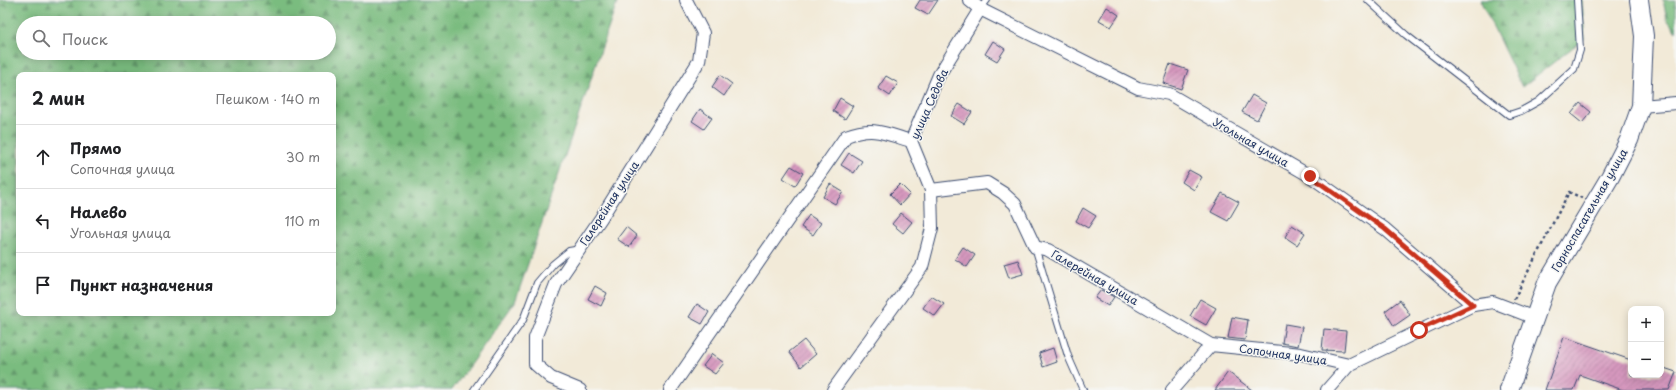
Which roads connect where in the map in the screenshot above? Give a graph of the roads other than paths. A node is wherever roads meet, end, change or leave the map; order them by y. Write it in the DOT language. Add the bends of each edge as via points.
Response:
graph roads {
  1 [pos="686,0"];
  2 [pos="969,0"];
  3 [pos="1368,0"];
  4 [pos="1577,0"];
  5 [pos="1639,0"];
  6 [pos="984,4"];
  7 [pos="1676,103"];
  8 [pos="1641,106"];
  9 [pos="911,141"];
  10 [pos="931,190"];
  11 [pos="1035,247"];
  12 [pos="577,253"];
  13 [pos="1473,305"];
  14 [pos="1535,318"];
  15 [pos="1211,345"];
  16 [pos="1349,365"];
  17 [pos="474,390"];
  18 [pos="580,390"];
  19 [pos="670,390"];
  20 [pos="833,390"];
  21 [pos="1083,390"];
  22 [pos="1172,390"];
  23 [pos="1327,390"];
  24 [pos="1509,390"];
  1 -- 12 [label="street, Галерейная улица" via="703,33 699,61"];
  2 -- 6 [label="street, Угольная улица"];
  3 -- 4 [label="lane" via="1406,35 1509,115 1539,101 1574,69 1580,50"];
  5 -- 8 [label="main road, Горноспасательная улица" via="1644,36"];
  6 -- 9 [label="street, улица Седова" via="939,75"];
  6 -- 13 [label="street, Угольная улица" via="1138,88 1169,94 1310,176 1385,229"];
  7 -- 8 [label="street"];
  8 -- 14 [label="main road, Горноспасательная улица" via="1629,140 1610,177 1547,283"];
  9 -- 10 [label="street, улица Седова"];
  9 -- 19 [label="street" via="877,131 862,130 846,136"];
  10 -- 11 [label="street" via="987,183 1015,204"];
  10 -- 20 [label="street, улица Седова" via="932,228 922,267"];
  11 -- 15 [label="street, Галерейная улица" via="1048,250"];
  11 -- 21 [label="lane" via="1068,356"];
  12 -- 17 [label="lane" via="575,250 569,251 537,283 523,320"];
  12 -- 18 [label="street, Галерейная улица" via="553,290 535,338 535,364 551,378"];
  13 -- 14 [label="street" via="1493,302"];
  13 -- 16 [label="street"];
  14 -- 24 [label="main road, Горноспасательная улица"];
  15 -- 16 [label="street, Сопочная улица" via="1301,354"];
  15 -- 22 [label="street"];
  16 -- 23 [label="street"];
}
